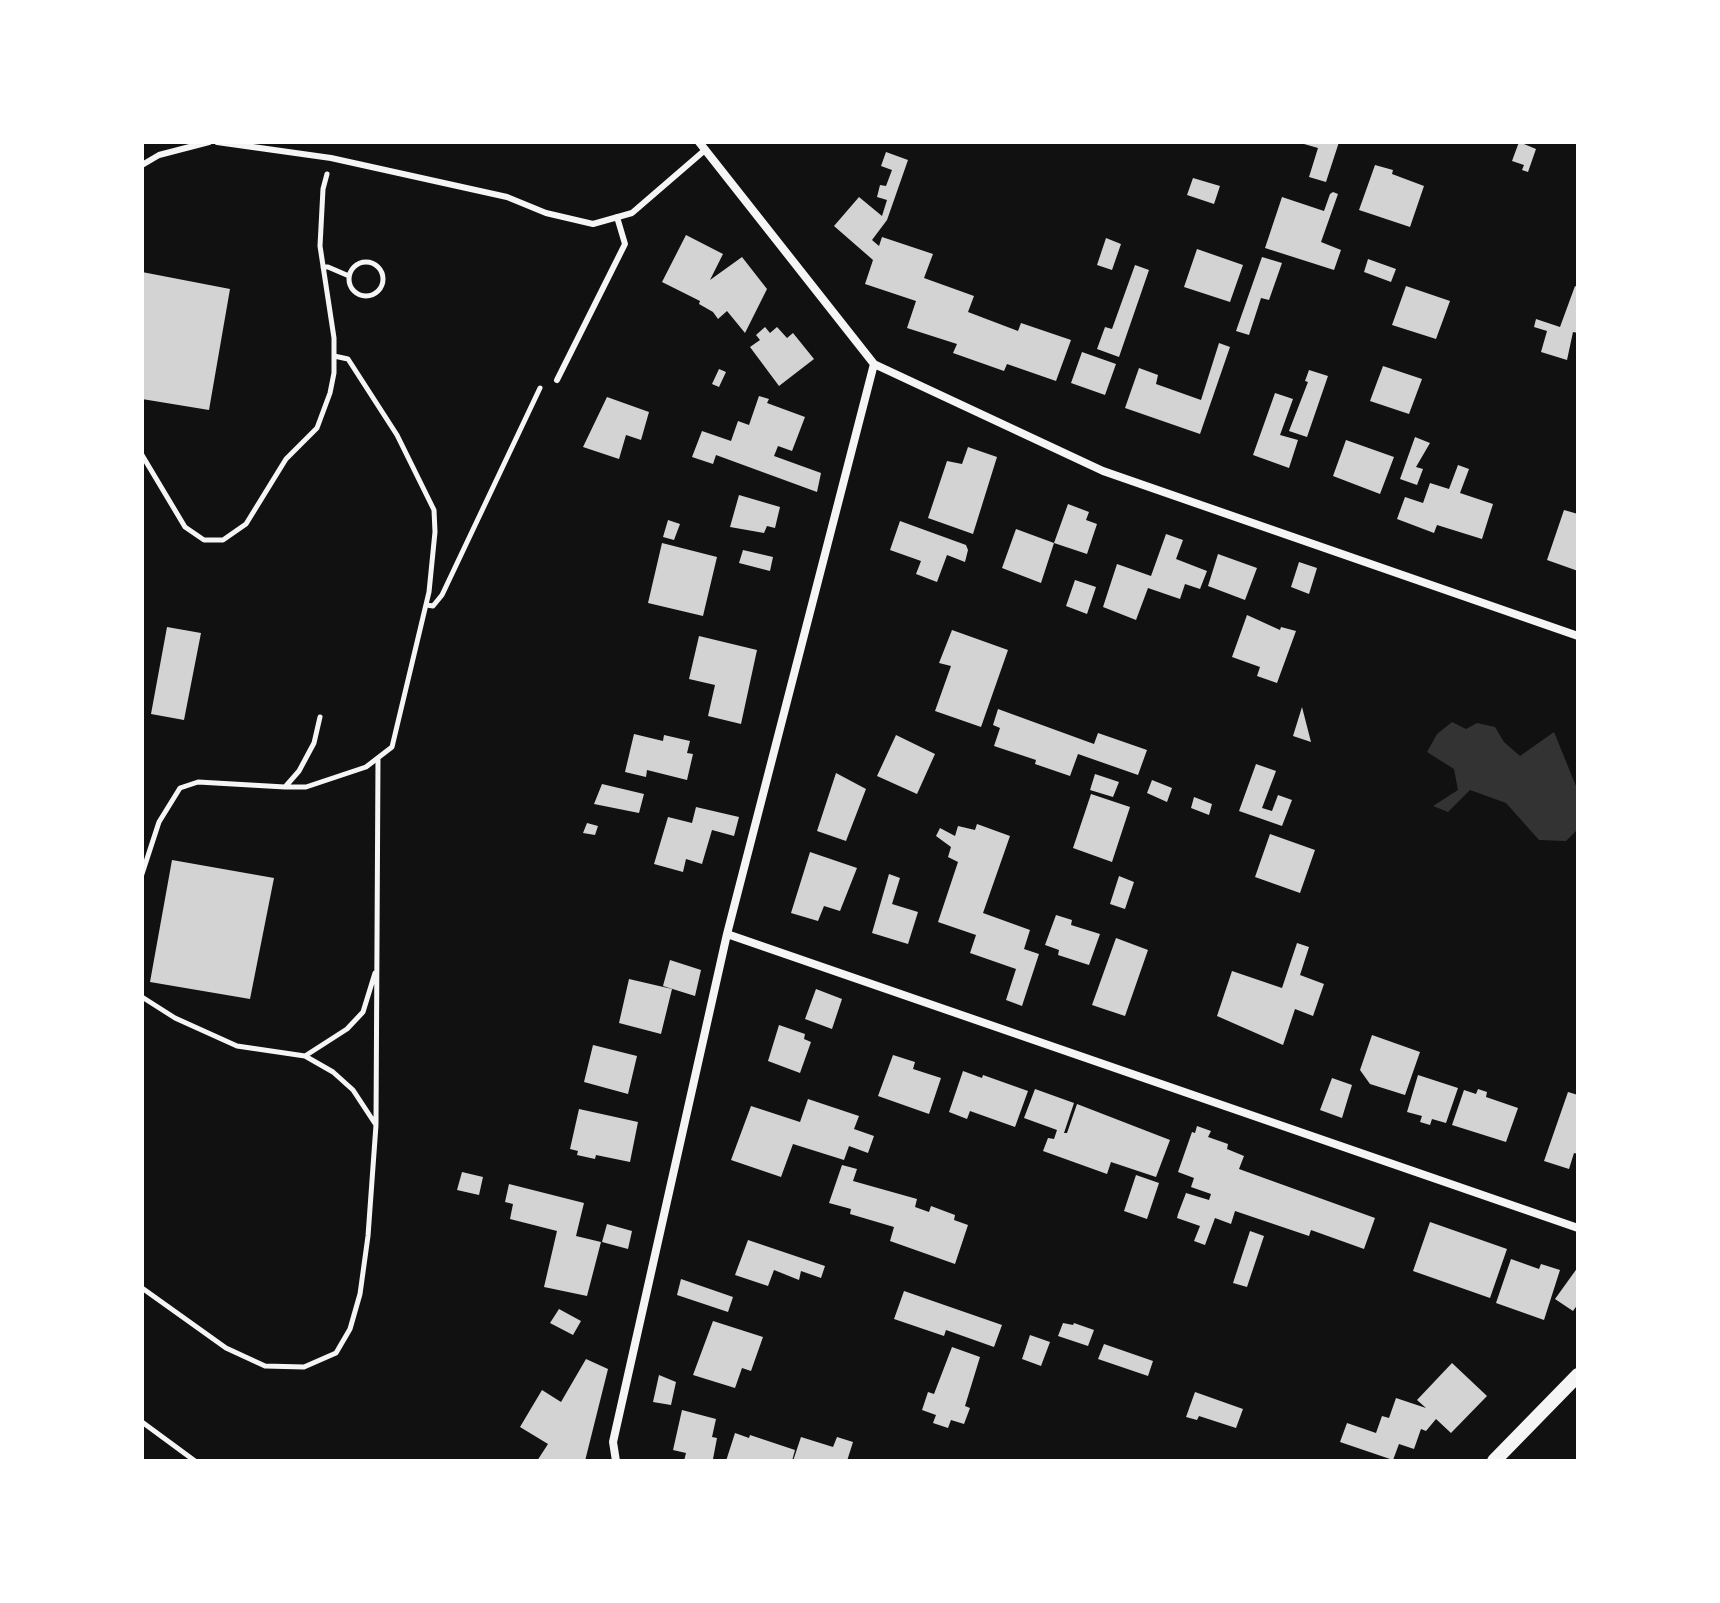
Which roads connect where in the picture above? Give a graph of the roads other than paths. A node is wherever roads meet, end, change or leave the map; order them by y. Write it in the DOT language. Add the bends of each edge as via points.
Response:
graph roads {
  1 [pos="209,142"];
  2 [pos="217,142"];
  3 [pos="699,142"];
  4 [pos="705,150"];
  5 [pos="142,165"];
  6 [pos="617,217"];
  7 [pos="874,364"];
  8 [pos="557,378"];
  9 [pos="1578,636"];
  10 [pos="727,934"];
  11 [pos="1578,1228"];
  12 [pos="1578,1375"];
  13 [pos="616,1461"];
  14 [pos="1494,1461"];
  1 -- 5 [label="lane"];
  2 -- 6 [label="lane" via="331,158 507,197 593,224"];
  3 -- 4 [label="street"];
  4 -- 6 [label="lane" via="632,213"];
  4 -- 7 [label="street"];
  6 -- 8 [label="lane" via="625,244"];
  7 -- 9 [label="street" via="1103,471"];
  7 -- 10 [label="street"];
  10 -- 11 [label="street"];
  10 -- 13 [label="street" via="613,1442"];
  12 -- 14 [label="street"];
}
